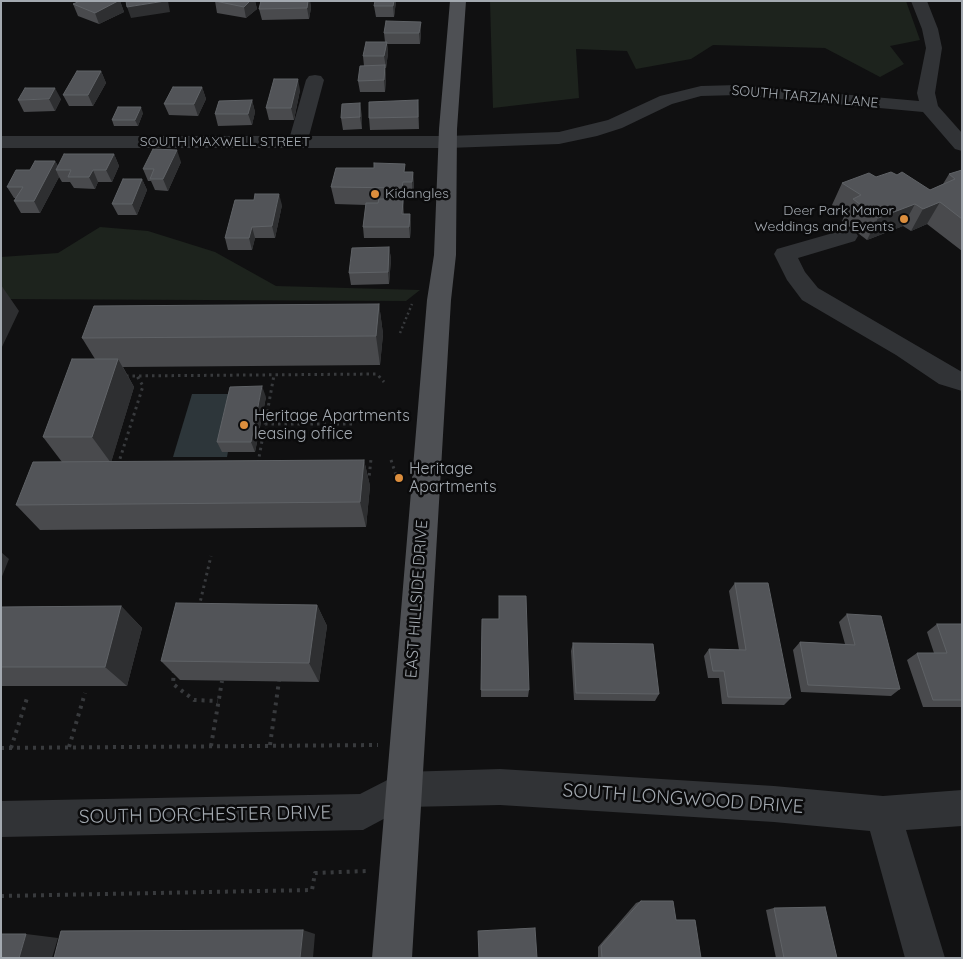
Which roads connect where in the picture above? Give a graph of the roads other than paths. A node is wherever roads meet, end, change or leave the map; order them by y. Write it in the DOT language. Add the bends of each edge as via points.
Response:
graph roads {
  1 [pos="458,1"];
  2 [pos="918,1"];
  3 [pos="315,80"];
  4 [pos="929,107"];
  5 [pos="1,142"];
  6 [pos="298,142"];
  7 [pos="448,142"];
  8 [pos="962,145"];
  9 [pos="846,236"];
  10 [pos="962,382"];
  11 [pos="403,790"];
  12 [pos="962,808"];
  13 [pos="883,814"];
  14 [pos="1,819"];
  15 [pos="392,958"];
  16 [pos="925,958"];
  1 -- 7 [label="main road, EAST HILLSIDE DRIVE"];
  2 -- 4 [label="street" via="934,48 926,93"];
  3 -- 6 [label="street"];
  4 -- 7 [label="street, SOUTH TARZIAN LANE" via="738,90 701,92 666,100 590,132 503,145"];
  4 -- 8 [label="street"];
  5 -- 6 [label="street, SOUTH MAXWELL STREET"];
  6 -- 7 [label="street, SOUTH MAXWELL STREET"];
  7 -- 11 [label="main road, EAST HILLSIDE DRIVE" via="445,255 438,310"];
  9 -- 10 [label="street" via="785,254 795,276 810,294 948,377"];
  11 -- 13 [label="street, SOUTH LONGWOOD DRIVE" via="500,787"];
  11 -- 14 [label="street, SOUTH DORCHESTER DRIVE" via="363,812"];
  11 -- 15 [label="main road, EAST HILLSIDE DRIVE"];
  12 -- 13 [label="street, SOUTH LONGWOOD DRIVE"];
  13 -- 16 [label="street"];
}
